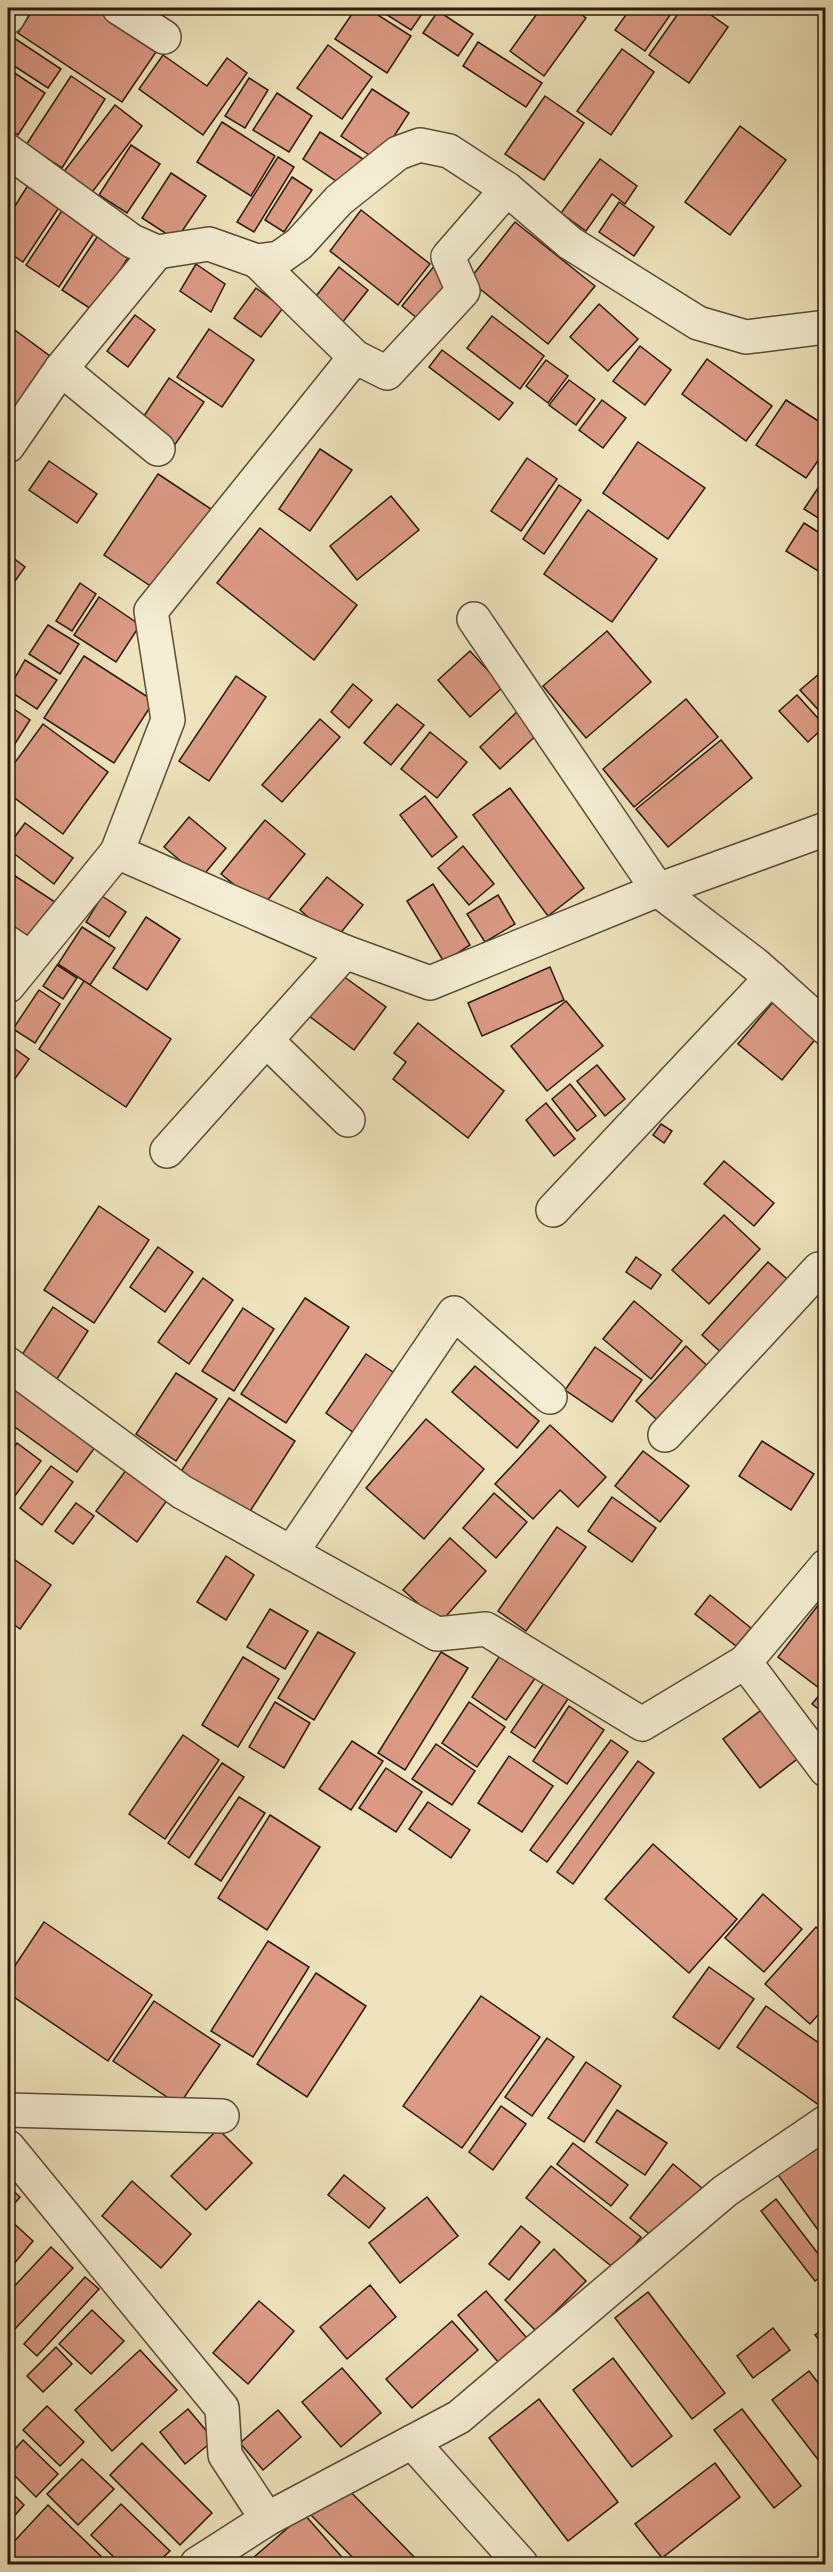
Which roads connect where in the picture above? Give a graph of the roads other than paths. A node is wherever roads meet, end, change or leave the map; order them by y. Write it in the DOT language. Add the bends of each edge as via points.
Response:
graph roads {
  1 [pos="13,8"];
  2 [pos="119,8"];
  3 [pos="8,17"];
  4 [pos="164,37"];
  5 [pos="8,151"];
  6 [pos="507,189"];
  7 [pos="157,252"];
  8 [pos="256,261"];
  9 [pos="825,327"];
  10 [pos="355,357"];
  11 [pos="61,369"];
  12 [pos="8,446"];
  13 [pos="158,449"];
  14 [pos="474,619"];
  15 [pos="825,829"];
  16 [pos="117,852"];
  17 [pos="657,890"];
  18 [pos="18,950"];
  19 [pos="345,952"];
  20 [pos="771,978"];
  21 [pos="8,986"];
  22 [pos="825,1028"];
  23 [pos="266,1040"];
  24 [pos="348,1120"];
  25 [pos="167,1151"];
  26 [pos="553,1210"];
  27 [pos="825,1275"];
  28 [pos="8,1364"];
  29 [pos="549,1397"];
  30 [pos="665,1435"];
  31 [pos="291,1553"];
  32 [pos="825,1566"];
  33 [pos="745,1662"];
  34 [pos="825,1770"];
  35 [pos="8,2110"];
  36 [pos="222,2116"];
  37 [pos="825,2122"];
  38 [pos="8,2147"];
  39 [pos="412,2442"];
  40 [pos="267,2519"];
  41 [pos="197,2565"];
  42 [pos="521,2565"];
  1 -- 3 [label="street"];
  2 -- 4 [label="street"];
  5 -- 7 [label="street" via="132,241"];
  6 -- 8 [label="street" via="448,152 420,145 398,153 339,200 299,244 279,258"];
  6 -- 9 [label="street" via="570,243 698,323 746,338"];
  6 -- 10 [label="street" via="448,257 463,291 387,373"];
  7 -- 8 [label="street" via="209,244"];
  7 -- 11 [label="street"];
  8 -- 10 [label="street"];
  10 -- 16 [label="street" via="151,611 168,720"];
  11 -- 12 [label="street"];
  11 -- 13 [label="street"];
  14 -- 17 [label="street"];
  15 -- 17 [label="street"];
  16 -- 18 [label="street"];
  16 -- 19 [label="street"];
  17 -- 19 [label="street" via="430,983"];
  17 -- 20 [label="street"];
  18 -- 21 [label="street"];
  19 -- 23 [label="street"];
  20 -- 22 [label="street"];
  20 -- 26 [label="street"];
  23 -- 24 [label="street"];
  23 -- 25 [label="street"];
  27 -- 30 [label="street" via="819,1269"];
  28 -- 31 [label="street" via="182,1492"];
  29 -- 31 [label="street" via="454,1313"];
  31 -- 33 [label="street" via="437,1634 486,1629 642,1724"];
  32 -- 33 [label="street"];
  33 -- 34 [label="street"];
  35 -- 36 [label="street"];
  37 -- 39 [label="street" via="724,2191 459,2417"];
  38 -- 40 [label="street" via="222,2408 225,2455"];
  39 -- 40 [label="street"];
  39 -- 42 [label="street"];
  40 -- 41 [label="street"];
}
